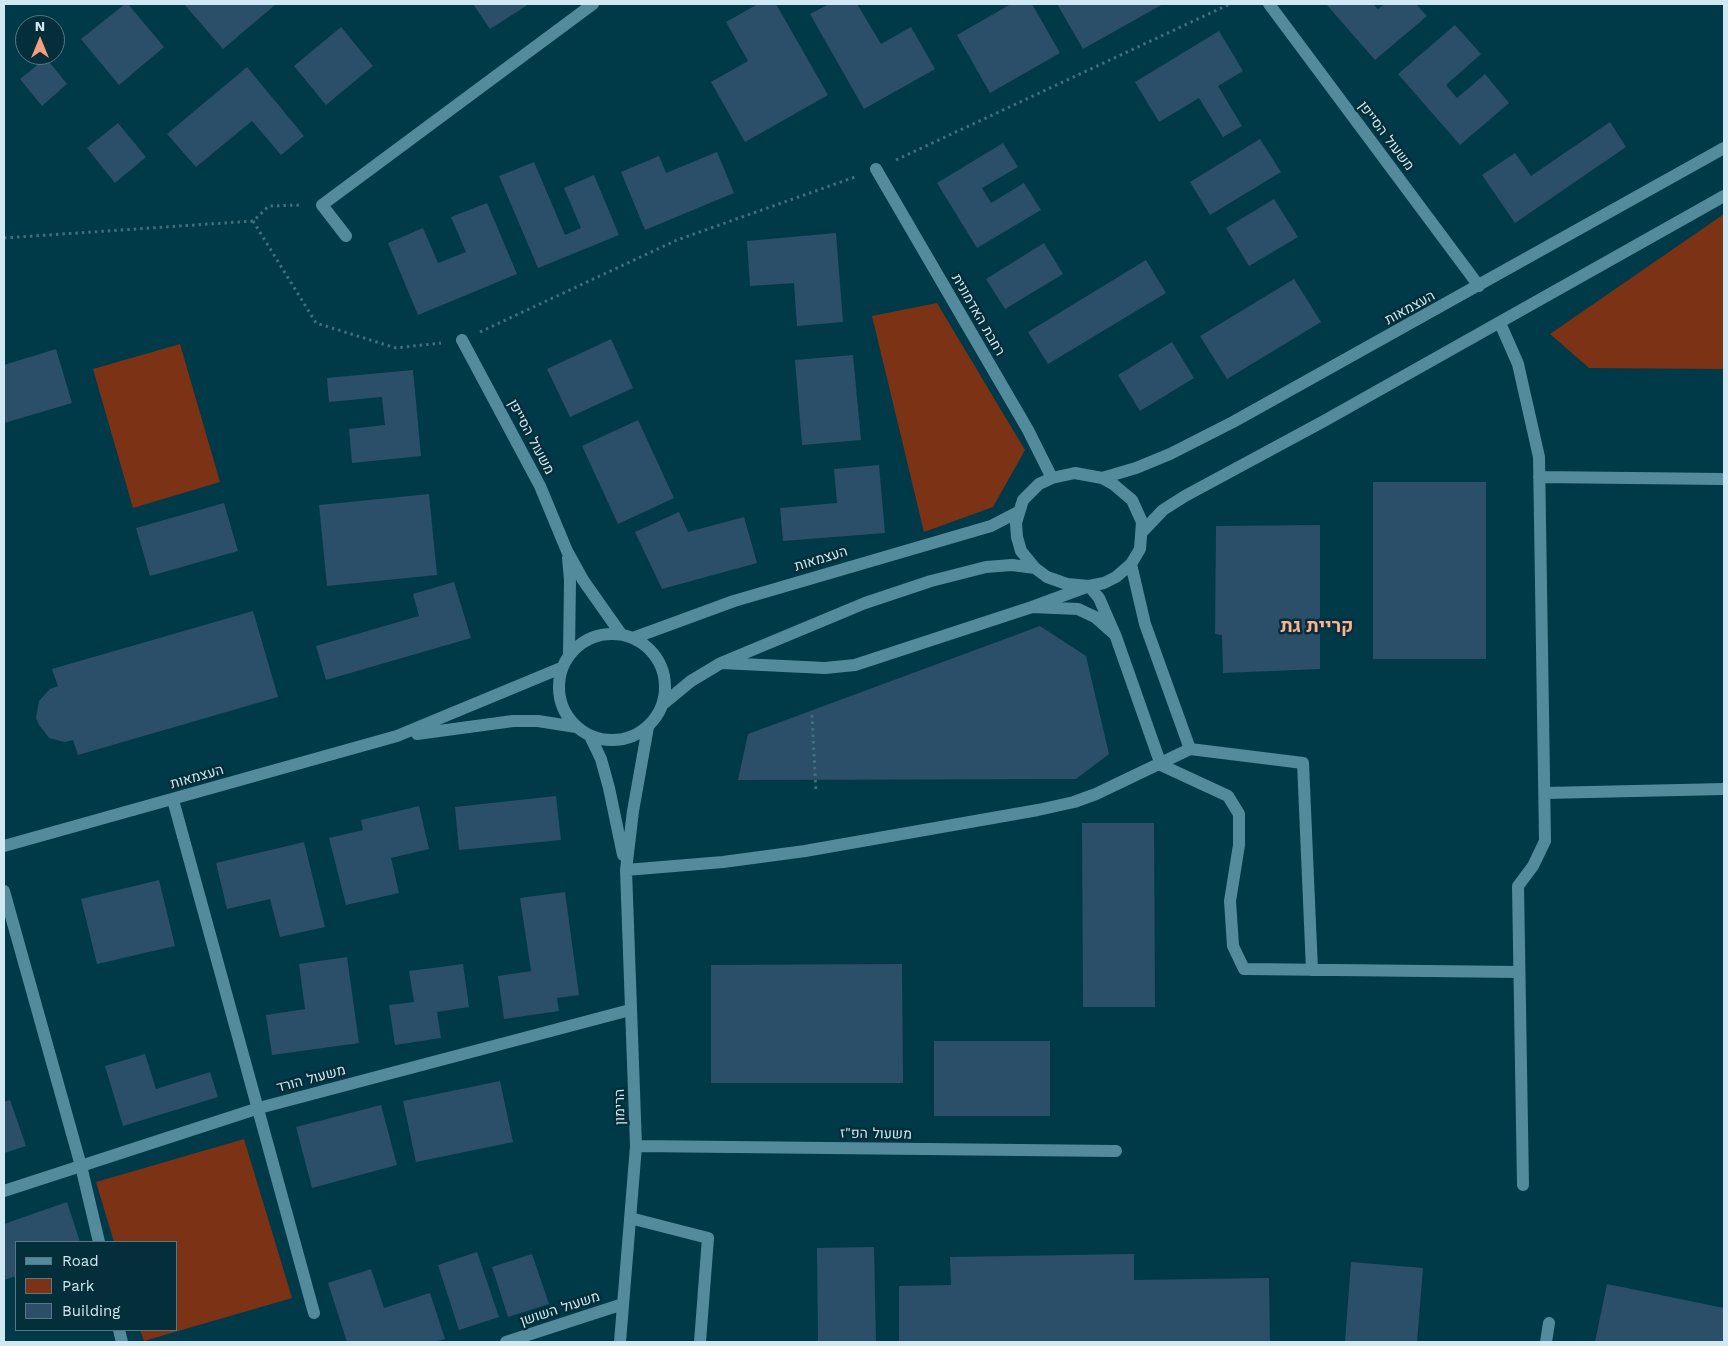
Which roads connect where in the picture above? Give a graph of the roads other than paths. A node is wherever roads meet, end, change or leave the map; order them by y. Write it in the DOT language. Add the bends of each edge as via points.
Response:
graph roads {
  1 [pos="593,4"];
  2 [pos="1269,4"];
  3 [pos="1724,148"];
  4 [pos="876,169"];
  5 [pos="1724,196"];
  6 [pos="346,236"];
  7 [pos="1479,286"];
  8 [pos="1500,323"];
  9 [pos="462,340"];
  10 [pos="1539,477"];
  11 [pos="1052,478"];
  12 [pos="1102,478"];
  13 [pos="1724,479"];
  14 [pos="1018,512"];
  15 [pos="1142,531"];
  16 [pos="568,551"];
  17 [pos="1131,564"];
  18 [pos="1035,568"];
  19 [pos="1089,586"];
  20 [pos="1032,607"];
  21 [pos="627,636"];
  22 [pos="1116,637"];
  23 [pos="569,654"];
  24 [pos="721,663"];
  25 [pos="561,668"];
  26 [pos="663,704"];
  27 [pos="576,727"];
  28 [pos="648,727"];
  29 [pos="397,736"];
  30 [pos="590,736"];
  31 [pos="1190,750"];
  32 [pos="1161,765"];
  33 [pos="1724,789"];
  34 [pos="1544,792"];
  35 [pos="173,800"];
  36 [pos="4,846"];
  37 [pos="626,870"];
  38 [pos="4,891"];
  39 [pos="1312,970"];
  40 [pos="1519,972"];
  41 [pos="630,1010"];
  42 [pos="258,1108"];
  43 [pos="636,1146"];
  44 [pos="1116,1151"];
  45 [pos="81,1166"];
  46 [pos="1523,1185"];
  47 [pos="4,1191"];
  48 [pos="630,1218"];
  49 [pos="99,1241"];
  50 [pos="623,1304"];
  51 [pos="314,1313"];
  52 [pos="1549,1323"];
  53 [pos="506,1342"];
  54 [pos="620,1342"];
  55 [pos="700,1342"];
  56 [pos="1546,1342"];
  1 -- 6 [label="street" via="322,205"];
  2 -- 7 [label="street, משעול הסייפן"];
  3 -- 7 [label="street, העצמאות"];
  4 -- 11 [label="street, רחבת האדמונית" via="1028,430"];
  5 -- 8 [label="street"];
  7 -- 12 [label="street, העצמאות" via="1233,422 1170,454"];
  8 -- 10 [label="street" via="1518,364 1539,456"];
  8 -- 15 [label="street" via="1184,496 1163,510"];
  9 -- 16 [label="street, משעול הסייפן" via="540,486"];
  10 -- 13 [label="street"];
  10 -- 34 [label="street"];
  11 -- 12 [label="street" via="1075,473"];
  11 -- 14 [label="street" via="1031,491"];
  12 -- 15 [label="street" via="1132,500 1140,516"];
  14 -- 18 [label="street" via="1017,537 1021,551"];
  14 -- 21 [label="street, העצמאות" via="991,526 734,601"];
  15 -- 17 [label="street" via="1140,549"];
  16 -- 21 [label="street, משעול הסייפן" via="583,580"];
  16 -- 23 [label="street, משעול הסייפן"];
  17 -- 19 [label="street" via="1116,577"];
  17 -- 31 [label="street" via="1145,624"];
  18 -- 19 [label="street" via="1047,577 1067,584"];
  18 -- 24 [label="street" via="1012,565 986,567 931,581 865,603"];
  19 -- 20 [label="street"];
  19 -- 22 [label="street" via="1107,613"];
  20 -- 22 [label="street" via="1078,609 1108,627"];
  20 -- 24 [label="street" via="856,665 825,668"];
  21 -- 23 [label="street" via="606,633 592,637"];
  21 -- 26 [label="street" via="652,652 664,673"];
  22 -- 32 [label="street"];
  23 -- 25 [label="street"];
  24 -- 26 [label="street" via="691,681"];
  25 -- 27 [label="street" via="559,700"];
  25 -- 29 [label="street, העצמאות"];
  26 -- 28 [label="street"];
  27 -- 29 [label="street, העצמאות" via="513,721"];
  27 -- 30 [label="street"];
  28 -- 30 [label="street" via="620,740"];
  28 -- 37 [label="street, הרימון"];
  29 -- 35 [label="street, העצמאות"];
  30 -- 37 [label="street, הרימון" via="610,788"];
  31 -- 32 [label="street"];
  31 -- 39 [label="street" via="1303,763"];
  32 -- 37 [label="street" via="1074,802 763,857"];
  32 -- 39 [label="street" via="1228,796 1239,814 1239,845 1230,901 1233,946 1244,969"];
  33 -- 34 [label="street"];
  34 -- 40 [label="street" via="1545,841 1533,866 1518,886"];
  35 -- 36 [label="street, העצמאות"];
  35 -- 42 [label="street"];
  37 -- 41 [label="street, הרימון"];
  38 -- 45 [label="street"];
  39 -- 40 [label="street"];
  40 -- 46 [label="street"];
  41 -- 42 [label="street, משעול הורד"];
  41 -- 43 [label="street, הרימון"];
  42 -- 45 [label="street, משעול הורד"];
  42 -- 51 [label="street"];
  43 -- 44 [label="street, משעול הפ\"ז"];
  43 -- 48 [label="street, הרימון"];
  45 -- 47 [label="street, משעול הורד"];
  45 -- 49 [label="street"];
  48 -- 50 [label="street, הרימון"];
  48 -- 55 [label="street" via="708,1238"];
  50 -- 53 [label="street, משעול השושן"];
  50 -- 54 [label="street, הרימון"];
  52 -- 56 [label="street"];
}
